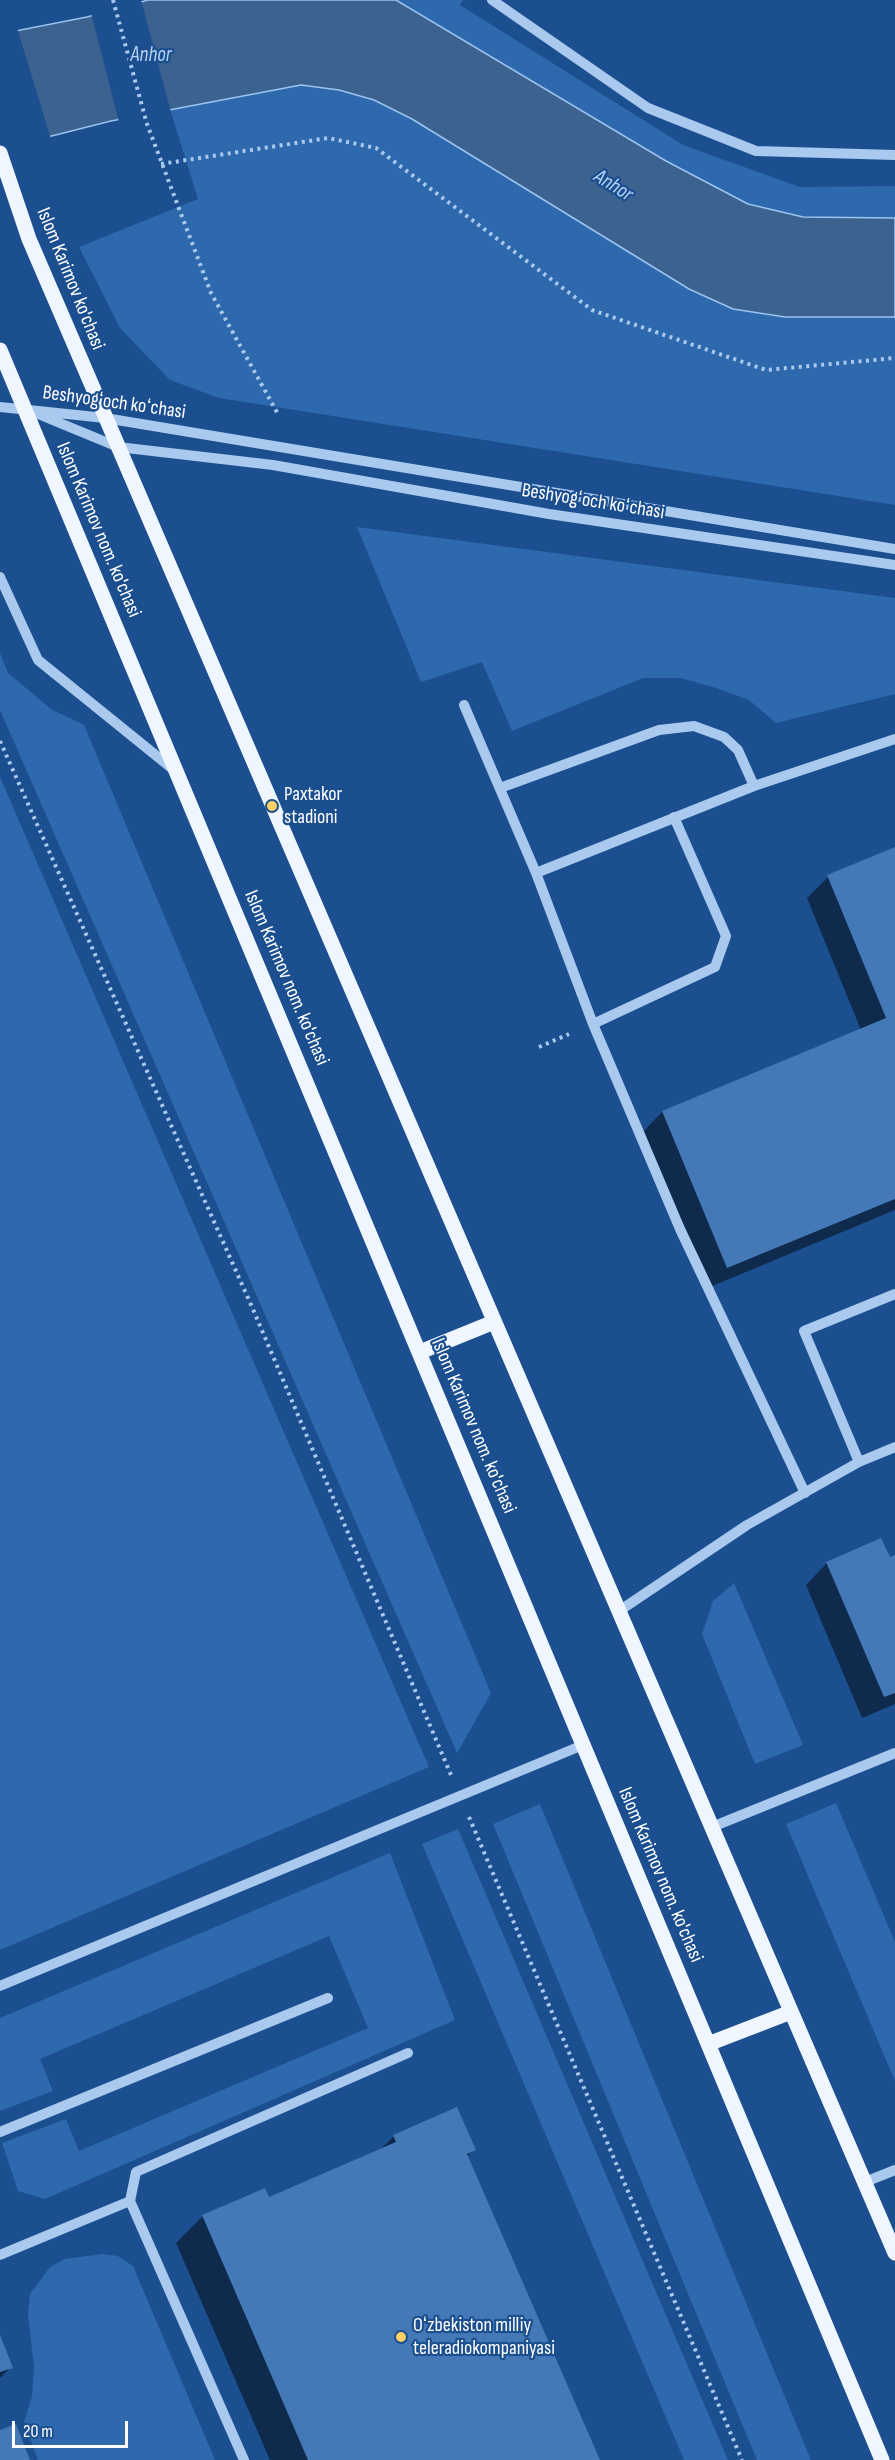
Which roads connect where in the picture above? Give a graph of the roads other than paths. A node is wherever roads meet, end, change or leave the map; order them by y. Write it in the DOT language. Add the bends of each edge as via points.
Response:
graph roads {
  1 [pos="492,0"];
  2 [pos="0,153"];
  3 [pos="895,155"];
  4 [pos="0,350"];
  5 [pos="0,407"];
  6 [pos="25,409"];
  7 [pos="105,418"];
  8 [pos="118,447"];
  9 [pos="895,549"];
  10 [pos="895,565"];
  11 [pos="0,577"];
  12 [pos="464,705"];
  13 [pos="895,739"];
  14 [pos="177,772"];
  15 [pos="754,786"];
  16 [pos="500,788"];
  17 [pos="674,817"];
  18 [pos="536,873"];
  19 [pos="593,1024"];
  20 [pos="895,1294"];
  21 [pos="494,1322"];
  22 [pos="420,1352"];
  23 [pos="895,1447"];
  24 [pos="860,1462"];
  25 [pos="805,1493"];
  26 [pos="619,1611"];
  27 [pos="583,1745"];
  28 [pos="895,1753"];
  29 [pos="711,1827"];
  30 [pos="0,1986"];
  31 [pos="328,1998"];
  32 [pos="791,2012"];
  33 [pos="708,2044"];
  34 [pos="408,2053"];
  35 [pos="0,2132"];
  36 [pos="895,2170"];
  37 [pos="864,2182"];
  38 [pos="130,2200"];
  39 [pos="895,2253"];
  40 [pos="0,2255"];
  41 [pos="244,2460"];
  42 [pos="882,2460"];
  1 -- 3 [label="street" via="648,108 756,151"];
  2 -- 7 [label="main road, Islom Karimov ko'chasi" via="28,239"];
  4 -- 6 [label="main road"];
  5 -- 6 [label="street"];
  6 -- 7 [label="street, Beshyogʻoch koʻchasi"];
  6 -- 8 [label="street, Beshyogʻoch koʻchasi"];
  6 -- 14 [label="main road, Islom Karimov nom. ko'chasi"];
  7 -- 8 [label="main road"];
  7 -- 9 [label="street, Beshyogʻoch koʻchasi"];
  8 -- 10 [label="street, Beshyogʻoch koʻchasi" via="273,465 549,514"];
  8 -- 21 [label="main road"];
  11 -- 14 [label="street" via="38,660"];
  12 -- 16 [label="street"];
  13 -- 15 [label="street"];
  14 -- 22 [label="main road, Islom Karimov nom. ko'chasi"];
  15 -- 16 [label="street" via="738,750 724,737 694,726 659,729"];
  15 -- 17 [label="street"];
  16 -- 18 [label="street"];
  17 -- 18 [label="street"];
  17 -- 19 [label="street" via="726,936 715,967"];
  18 -- 19 [label="street"];
  19 -- 25 [label="street" via="680,1228"];
  20 -- 24 [label="street" via="804,1331"];
  21 -- 22 [label="main road"];
  21 -- 26 [label="main road"];
  22 -- 27 [label="main road, Islom Karimov nom. ko'chasi"];
  23 -- 24 [label="street"];
  24 -- 25 [label="street"];
  25 -- 26 [label="street" via="747,1525"];
  26 -- 29 [label="main road"];
  27 -- 30 [label="street"];
  27 -- 33 [label="main road, Islom Karimov nom. ko'chasi"];
  28 -- 29 [label="street"];
  29 -- 32 [label="main road"];
  31 -- 35 [label="street"];
  32 -- 33 [label="main road"];
  32 -- 37 [label="main road"];
  33 -- 42 [label="main road, Islom Karimov nom. ko'chasi"];
  34 -- 38 [label="street" via="136,2172"];
  36 -- 37 [label="street"];
  37 -- 39 [label="main road"];
  38 -- 40 [label="street"];
  38 -- 41 [label="street"];
}
